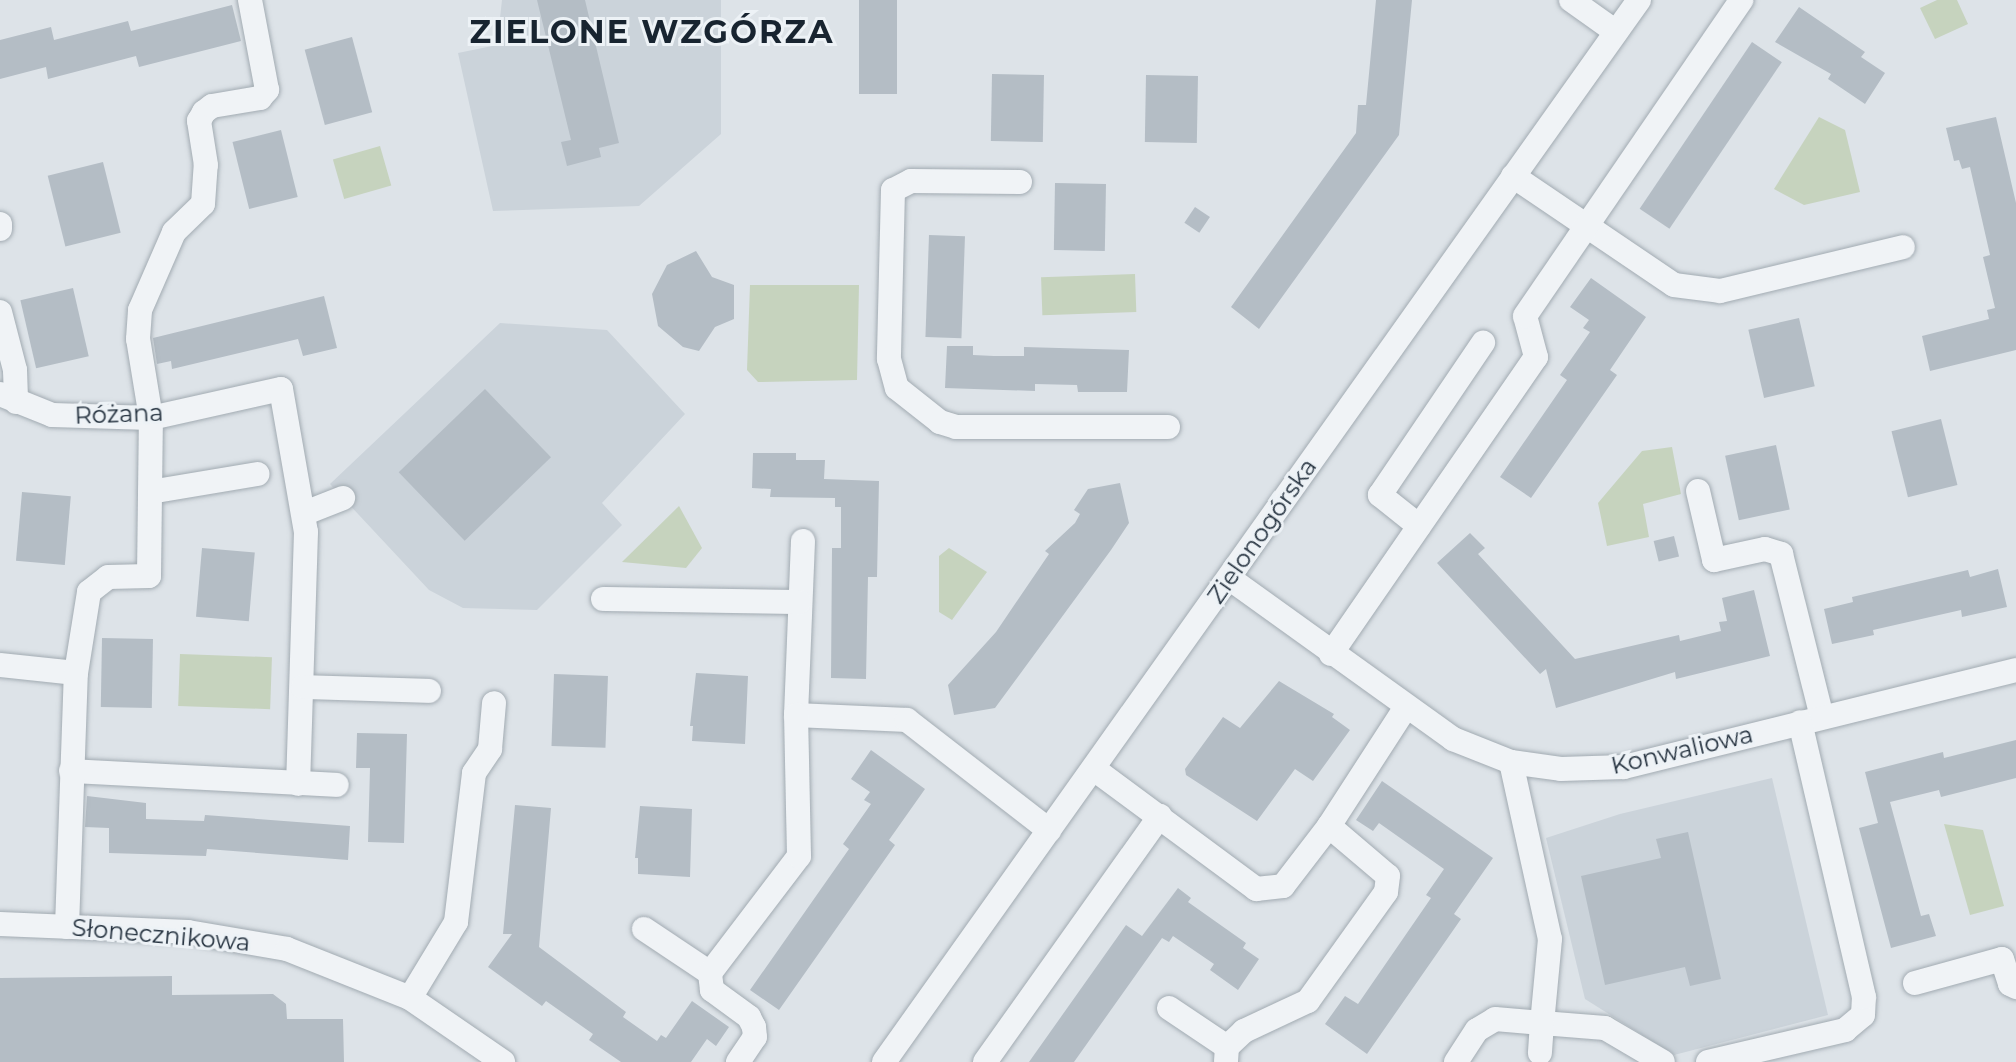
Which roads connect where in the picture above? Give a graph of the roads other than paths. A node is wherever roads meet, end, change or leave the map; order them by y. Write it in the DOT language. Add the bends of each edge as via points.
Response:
graph roads {
  1 [pos="250,0"];
  2 [pos="1571,0"];
  3 [pos="1640,0"];
  4 [pos="1741,0"];
  5 [pos="1616,32"];
  6 [pos="1513,176"];
  7 [pos="1020,182"];
  8 [pos="1589,226"];
  9 [pos="1903,247"];
  10 [pos="0,312"];
  11 [pos="1483,343"];
  12 [pos="8,398"];
  13 [pos="150,418"];
  14 [pos="1168,427"];
  15 [pos="257,474"];
  16 [pos="1698,491"];
  17 [pos="150,492"];
  18 [pos="343,498"];
  19 [pos="304,513"];
  20 [pos="1419,526"];
  21 [pos="803,541"];
  22 [pos="1229,578"];
  23 [pos="603,598"];
  24 [pos="799,602"];
  25 [pos="1331,654"];
  26 [pos="0,665"];
  27 [pos="2016,670"];
  28 [pos="76,673"];
  29 [pos="303,687"];
  30 [pos="429,691"];
  31 [pos="494,703"];
  32 [pos="1406,707"];
  33 [pos="796,715"];
  34 [pos="1811,720"];
  35 [pos="1511,762"];
  36 [pos="1094,769"];
  37 [pos="71,771"];
  38 [pos="298,784"];
  39 [pos="337,785"];
  40 [pos="1160,816"];
  41 [pos="1329,826"];
  42 [pos="1049,830"];
  43 [pos="0,924"];
  44 [pos="67,927"];
  45 [pos="644,929"];
  46 [pos="710,973"];
  47 [pos="1915,983"];
  48 [pos="2016,987"];
  49 [pos="410,998"];
  50 [pos="1170,1008"];
  51 [pos="1542,1023"];
  52 [pos="1540,1053"];
  53 [pos="1227,1054"];
  54 [pos="503,1062"];
  55 [pos="738,1062"];
  56 [pos="884,1062"];
  57 [pos="985,1062"];
  58 [pos="1457,1062"];
  59 [pos="1663,1062"];
  60 [pos="1708,1062"];
  1 -- 13 [label="street" via="267,90 260,98 212,106 199,121 206,165 203,204 174,232 140,310 138,339"];
  2 -- 5 [label="street"];
  3 -- 5 [label="street, Zielonogórska"];
  4 -- 8 [label="street"];
  5 -- 6 [label="street, Zielonogórska"];
  6 -- 8 [label="street"];
  6 -- 22 [label="street, Zielonogórska"];
  7 -- 14 [label="street" via="911,181 893,190 888,359 897,388 940,422 956,427"];
  8 -- 9 [label="street" via="1674,285 1720,291"];
  8 -- 20 [label="street" via="1525,316 1536,357"];
  10 -- 12 [label="street" via="15,370"];
  11 -- 20 [label="street" via="1380,495"];
  12 -- 13 [label="street, Różana" via="74,418"];
  13 -- 17 [label="street"];
  13 -- 19 [label="street, Różana" via="281,389"];
  15 -- 17 [label="street"];
  16 -- 34 [label="street" via="1714,560 1765,549 1781,554"];
  17 -- 28 [label="street" via="149,576 108,577 89,592"];
  18 -- 19 [label="street"];
  19 -- 29 [label="street"];
  20 -- 25 [label="street"];
  21 -- 24 [label="street"];
  22 -- 25 [label="street, Konwaliowa"];
  22 -- 36 [label="street, Zielonogórska"];
  23 -- 24 [label="street"];
  24 -- 33 [label="street"];
  25 -- 32 [label="street, Konwaliowa"];
  26 -- 28 [label="street"];
  27 -- 34 [label="street, Konwaliowa"];
  28 -- 37 [label="street"];
  29 -- 30 [label="street"];
  29 -- 38 [label="street"];
  31 -- 49 [label="street" via="490,749 474,773 456,922"];
  32 -- 35 [label="street, Konwaliowa" via="1452,739"];
  32 -- 41 [label="street"];
  33 -- 42 [label="street" via="907,720"];
  33 -- 46 [label="street" via="799,856"];
  34 -- 35 [label="street, Konwaliowa" via="1624,767 1571,769"];
  34 -- 60 [label="street" via="1864,997 1863,1015 1845,1030"];
  35 -- 51 [label="street" via="1550,939"];
  36 -- 40 [label="street"];
  36 -- 42 [label="street, Zielonogórska"];
  37 -- 38 [label="street"];
  37 -- 44 [label="street"];
  38 -- 39 [label="street"];
  40 -- 41 [label="street" via="1264,891 1283,886"];
  40 -- 57 [label="street"];
  41 -- 53 [label="street" via="1383,869 1388,876 1386,892 1308,1001 1244,1031"];
  42 -- 56 [label="street, Zielonogórska"];
  43 -- 44 [label="street, Słonecznikowa"];
  44 -- 49 [label="street, Słonecznikowa" via="242,938 329,962"];
  45 -- 46 [label="street"];
  46 -- 55 [label="street" via="712,990 749,1017 754,1027 754,1037"];
  47 -- 48 [label="street" via="2003,959 2010,984"];
  49 -- 54 [label="street, Słonecznikowa"];
  50 -- 53 [label="street"];
  51 -- 52 [label="street"];
  51 -- 58 [label="street" via="1488,1021"];
  51 -- 59 [label="street" via="1605,1028"];
}
